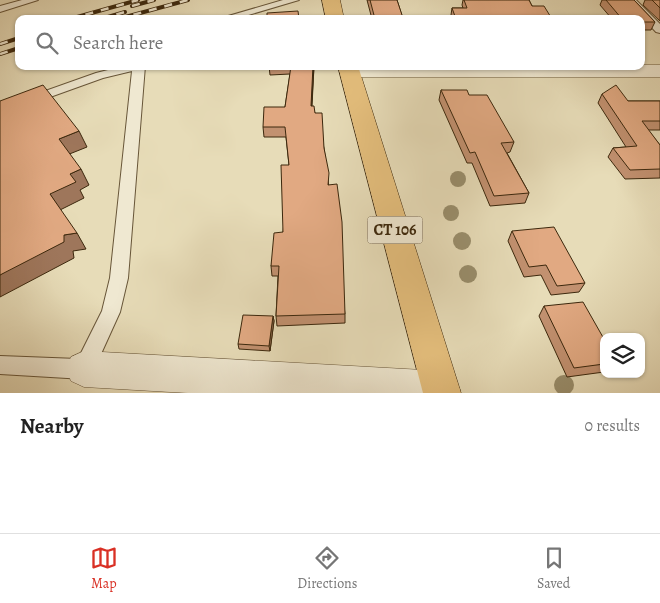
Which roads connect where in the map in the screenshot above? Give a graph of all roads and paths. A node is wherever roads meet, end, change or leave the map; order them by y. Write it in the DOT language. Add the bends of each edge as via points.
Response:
graph roads {
  1 [pos="33,0"];
  2 [pos="294,0"];
  3 [pos="331,0"];
  4 [pos="631,0"];
  5 [pos="0,9"];
  6 [pos="238,15"];
  7 [pos="334,15"];
  8 [pos="660,30"];
  9 [pos="122,70"];
  10 [pos="139,70"];
  11 [pos="348,70"];
  12 [pos="504,70"];
  13 [pos="660,71"];
  14 [pos="0,111"];
  15 [pos="0,366"];
  16 [pos="84,369"];
  17 [pos="441,391"];
  1 -- 5 [label="lane"];
  2 -- 6 [label="lane"];
  3 -- 7 [label="main road"];
  4 -- 8 [label="lane"];
  9 -- 14 [label="lane" via="100,74"];
  10 -- 16 [label="lane" via="119,278 111,312"];
  11 -- 17 [label="main road, CT 106"];
  12 -- 13 [label="street"];
  15 -- 16 [label="lane"];
  16 -- 17 [label="street"];
}
